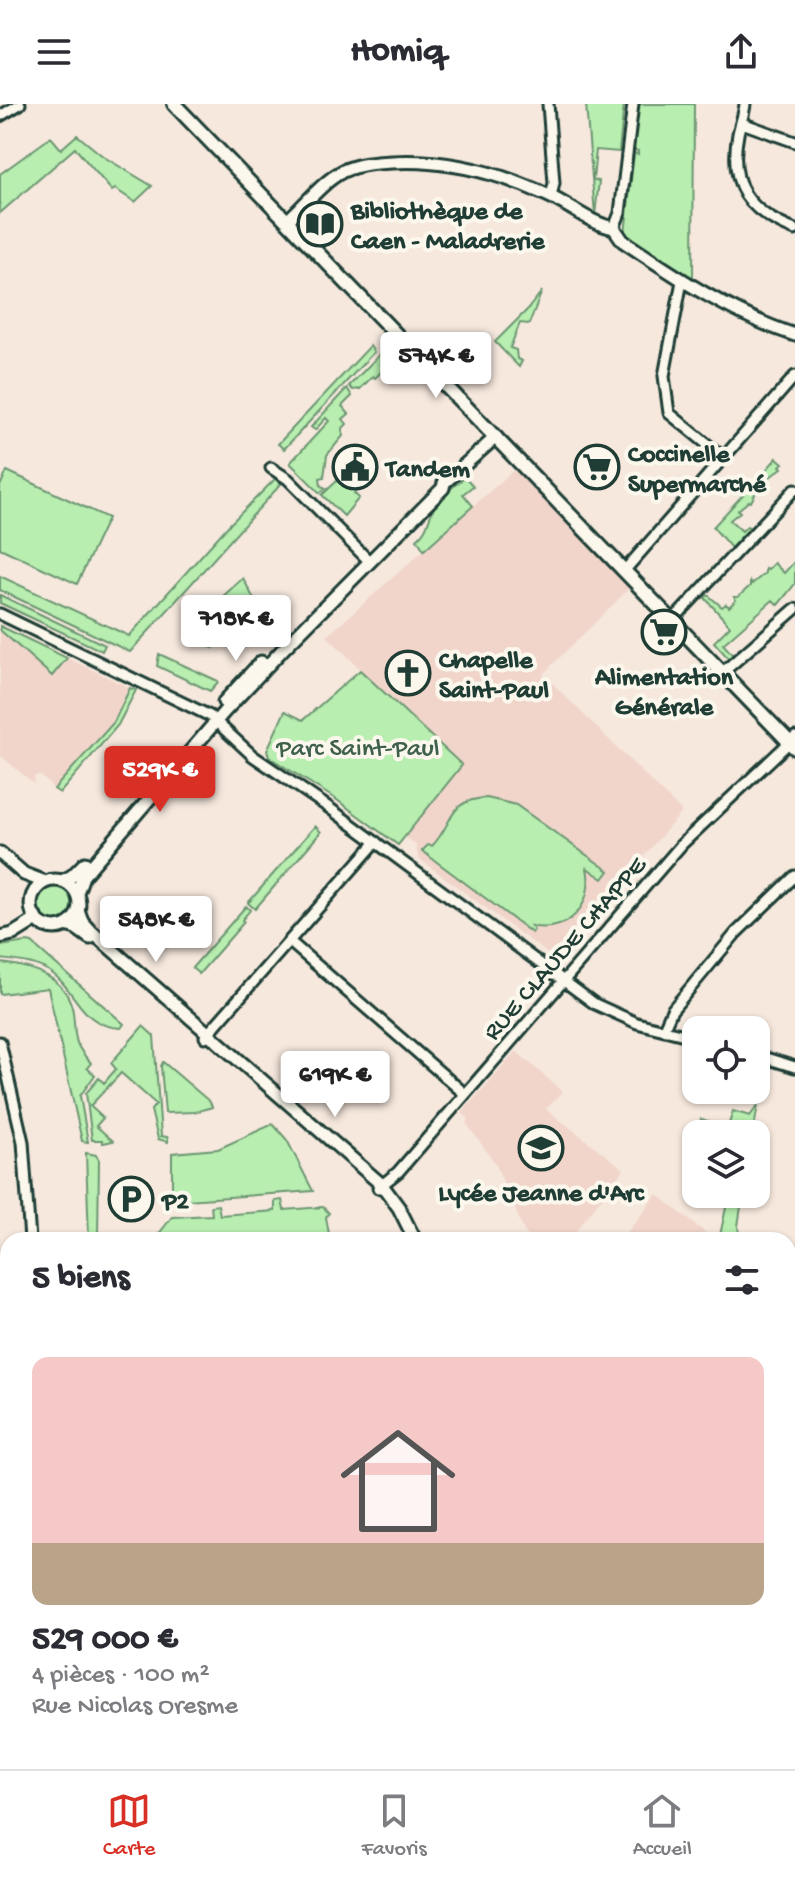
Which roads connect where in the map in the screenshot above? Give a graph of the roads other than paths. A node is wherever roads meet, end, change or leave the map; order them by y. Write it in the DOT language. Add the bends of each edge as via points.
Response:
graph roads {
  1 [pos="20,104"];
  2 [pos="174,104"];
  3 [pos="548,104"];
  4 [pos="633,104"];
  5 [pos="745,104"];
  6 [pos="0,116"];
  7 [pos="742,123"];
  8 [pos="795,142"];
  9 [pos="551,197"];
  10 [pos="288,220"];
  11 [pos="614,228"];
  12 [pos="795,230"];
  13 [pos="682,281"];
  14 [pos="795,335"];
  15 [pos="795,376"];
  16 [pos="496,437"];
  17 [pos="724,458"];
  18 [pos="271,468"];
  19 [pos="795,489"];
  20 [pos="367,558"];
  21 [pos="625,570"];
  22 [pos="795,609"];
  23 [pos="0,614"];
  24 [pos="673,620"];
  25 [pos="723,672"];
  26 [pos="213,720"];
  27 [pos="793,742"];
  28 [pos="376,842"];
  29 [pos="0,853"];
  30 [pos="0,861"];
  31 [pos="795,876"];
  32 [pos="62,881"];
  33 [pos="45,882"];
  34 [pos="77,893"];
  35 [pos="32,897"];
  36 [pos="78,910"];
  37 [pos="37,919"];
  38 [pos="66,925"];
  39 [pos="0,937"];
  40 [pos="289,941"];
  41 [pos="564,979"];
  42 [pos="664,1028"];
  43 [pos="682,1034"];
  44 [pos="206,1035"];
  45 [pos="0,1042"];
  46 [pos="770,1059"];
  47 [pos="795,1067"];
  48 [pos="465,1094"];
  49 [pos="380,1187"];
  50 [pos="29,1232"];
  51 [pos="409,1232"];
  1 -- 6 [label="street"];
  2 -- 10 [label="main road"];
  3 -- 9 [label="street"];
  4 -- 11 [label="street"];
  5 -- 7 [label="street"];
  7 -- 8 [label="street"];
  7 -- 12 [label="street" via="737,161 743,192 759,213"];
  9 -- 10 [label="street" via="453,164 374,163 341,172"];
  9 -- 11 [label="street" via="598,225"];
  10 -- 16 [label="main road"];
  11 -- 13 [label="street" via="623,241"];
  13 -- 14 [label="street" via="746,317"];
  13 -- 17 [label="street" via="664,376 669,413"];
  15 -- 17 [label="street"];
  16 -- 20 [label="street"];
  16 -- 21 [label="main road"];
  17 -- 21 [label="street"];
  18 -- 20 [label="street"];
  19 -- 24 [label="street"];
  20 -- 26 [label="street"];
  21 -- 24 [label="main road"];
  22 -- 25 [label="street"];
  23 -- 26 [label="street"];
  24 -- 25 [label="main road"];
  25 -- 27 [label="main road"];
  26 -- 28 [label="street" via="253,756"];
  26 -- 32 [label="street" via="81,868"];
  26 -- 34 [label="street" via="83,876"];
  27 -- 41 [label="street, RUE CLAUDE CHAPPE" via="685,841"];
  28 -- 40 [label="street"];
  28 -- 41 [label="street"];
  29 -- 33 [label="street"];
  30 -- 35 [label="street"];
  31 -- 42 [label="street" via="736,933 672,1010"];
  32 -- 33 [label="street"];
  32 -- 34 [label="street"];
  33 -- 35 [label="street"];
  34 -- 36 [label="street"];
  35 -- 37 [label="street"];
  36 -- 38 [label="street"];
  36 -- 44 [label="street" via="85,925"];
  37 -- 38 [label="street" via="51,927"];
  37 -- 39 [label="street"];
  38 -- 44 [label="street" via="84,932"];
  40 -- 44 [label="street"];
  40 -- 48 [label="street"];
  41 -- 42 [label="street" via="605,1010"];
  41 -- 48 [label="street, RUE CLAUDE CHAPPE"];
  42 -- 43 [label="street"];
  44 -- 49 [label="street"];
  45 -- 50 [label="street" via="23,1142"];
  46 -- 47 [label="street"];
  48 -- 49 [label="street, RUE CLAUDE CHAPPE"];
  49 -- 51 [label="street" via="399,1208"];
}
